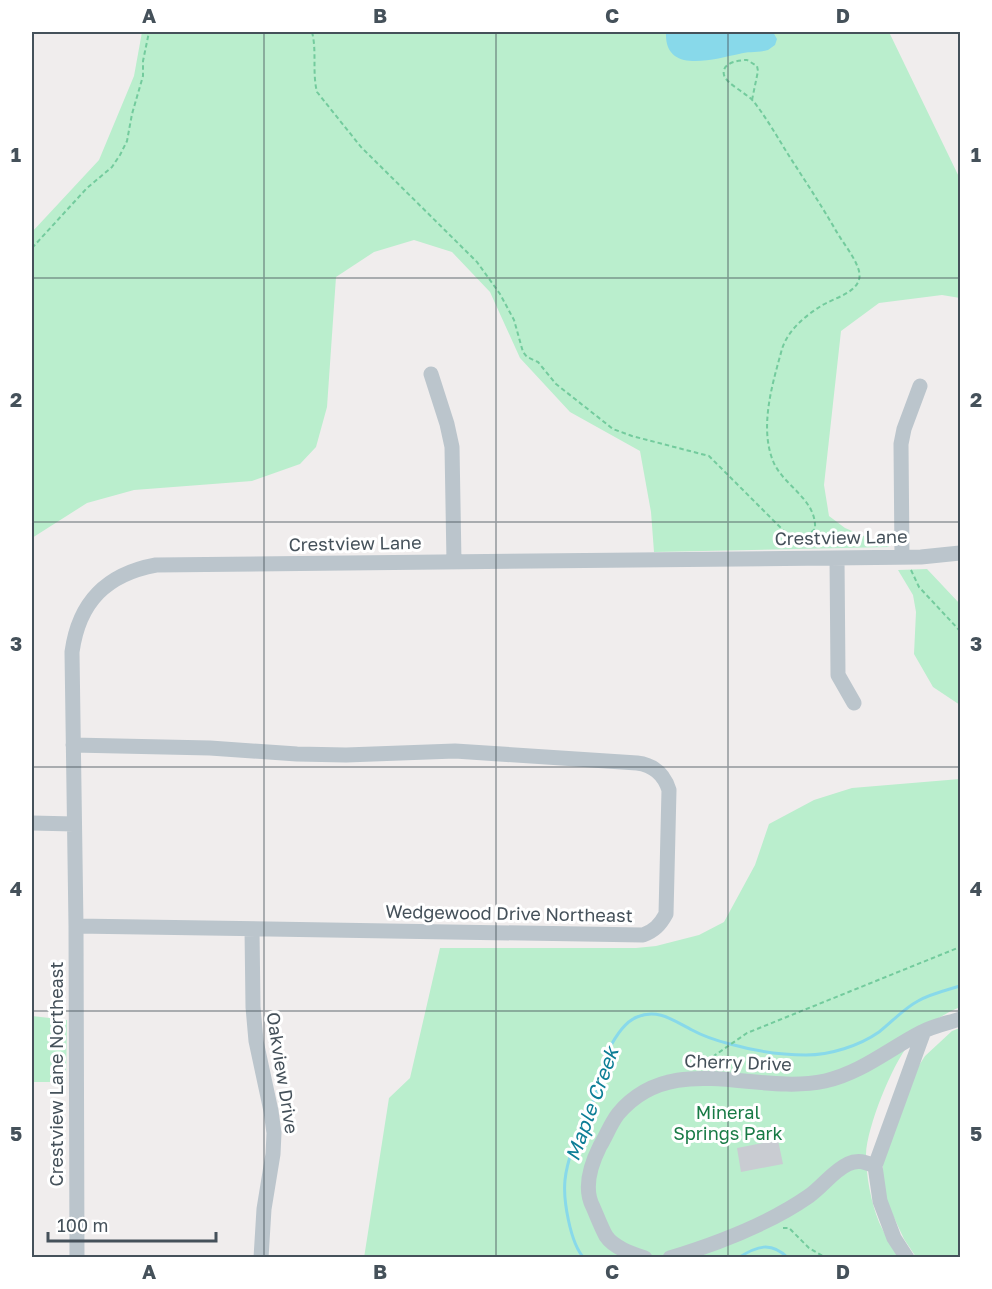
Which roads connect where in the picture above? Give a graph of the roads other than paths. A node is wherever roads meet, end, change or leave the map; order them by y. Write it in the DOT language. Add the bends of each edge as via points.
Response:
graph roads {
  1 [pos="431,374"];
  2 [pos="920,386"];
  3 [pos="960,553"];
  4 [pos="837,558"];
  5 [pos="454,562"];
  6 [pos="905,562"];
  7 [pos="854,703"];
  8 [pos="73,745"];
  9 [pos="32,823"];
  10 [pos="74,824"];
  11 [pos="76,926"];
  12 [pos="252,929"];
  13 [pos="960,1018"];
  14 [pos="924,1031"];
  15 [pos="875,1166"];
  16 [pos="77,1257"];
  17 [pos="261,1257"];
  18 [pos="645,1257"];
  19 [pos="670,1257"];
  20 [pos="907,1257"];
  1 -- 5 [label="street" via="452,447"];
  2 -- 6 [label="street" via="901,444"];
  3 -- 6 [label="street, Crestview Lane"];
  4 -- 5 [label="street, Crestview Lane" via="796,552"];
  4 -- 6 [label="street, Crestview Lane"];
  4 -- 7 [label="street" via="838,675"];
  5 -- 8 [label="street, Crestview Lane" via="156,565 120,576 91,601 74,636"];
  8 -- 10 [label="street, Crestview Lane"];
  8 -- 12 [label="street, Wedgewood Drive Northeast" via="346,755 496,753 644,764 660,772 667,783 668,904 661,923 643,935"];
  9 -- 10 [label="street"];
  10 -- 11 [label="street, Crestview Lane"];
  11 -- 12 [label="street, Wedgewood Drive Northeast"];
  11 -- 16 [label="street, Crestview Lane Northeast"];
  12 -- 17 [label="street, Oakview Drive" via="256,1041 274,1133"];
  13 -- 14 [label="street, Cherry Drive"];
  14 -- 15 [label="street"];
  14 -- 18 [label="street, Cherry Drive" via="854,1072 825,1081 795,1085 690,1077 646,1089 629,1102 616,1116 591,1164 591,1203 607,1238 629,1253"];
  15 -- 19 [label="street" via="860,1160 848,1164 784,1212 710,1246"];
  15 -- 20 [label="street" via="880,1201 894,1238"];
}
